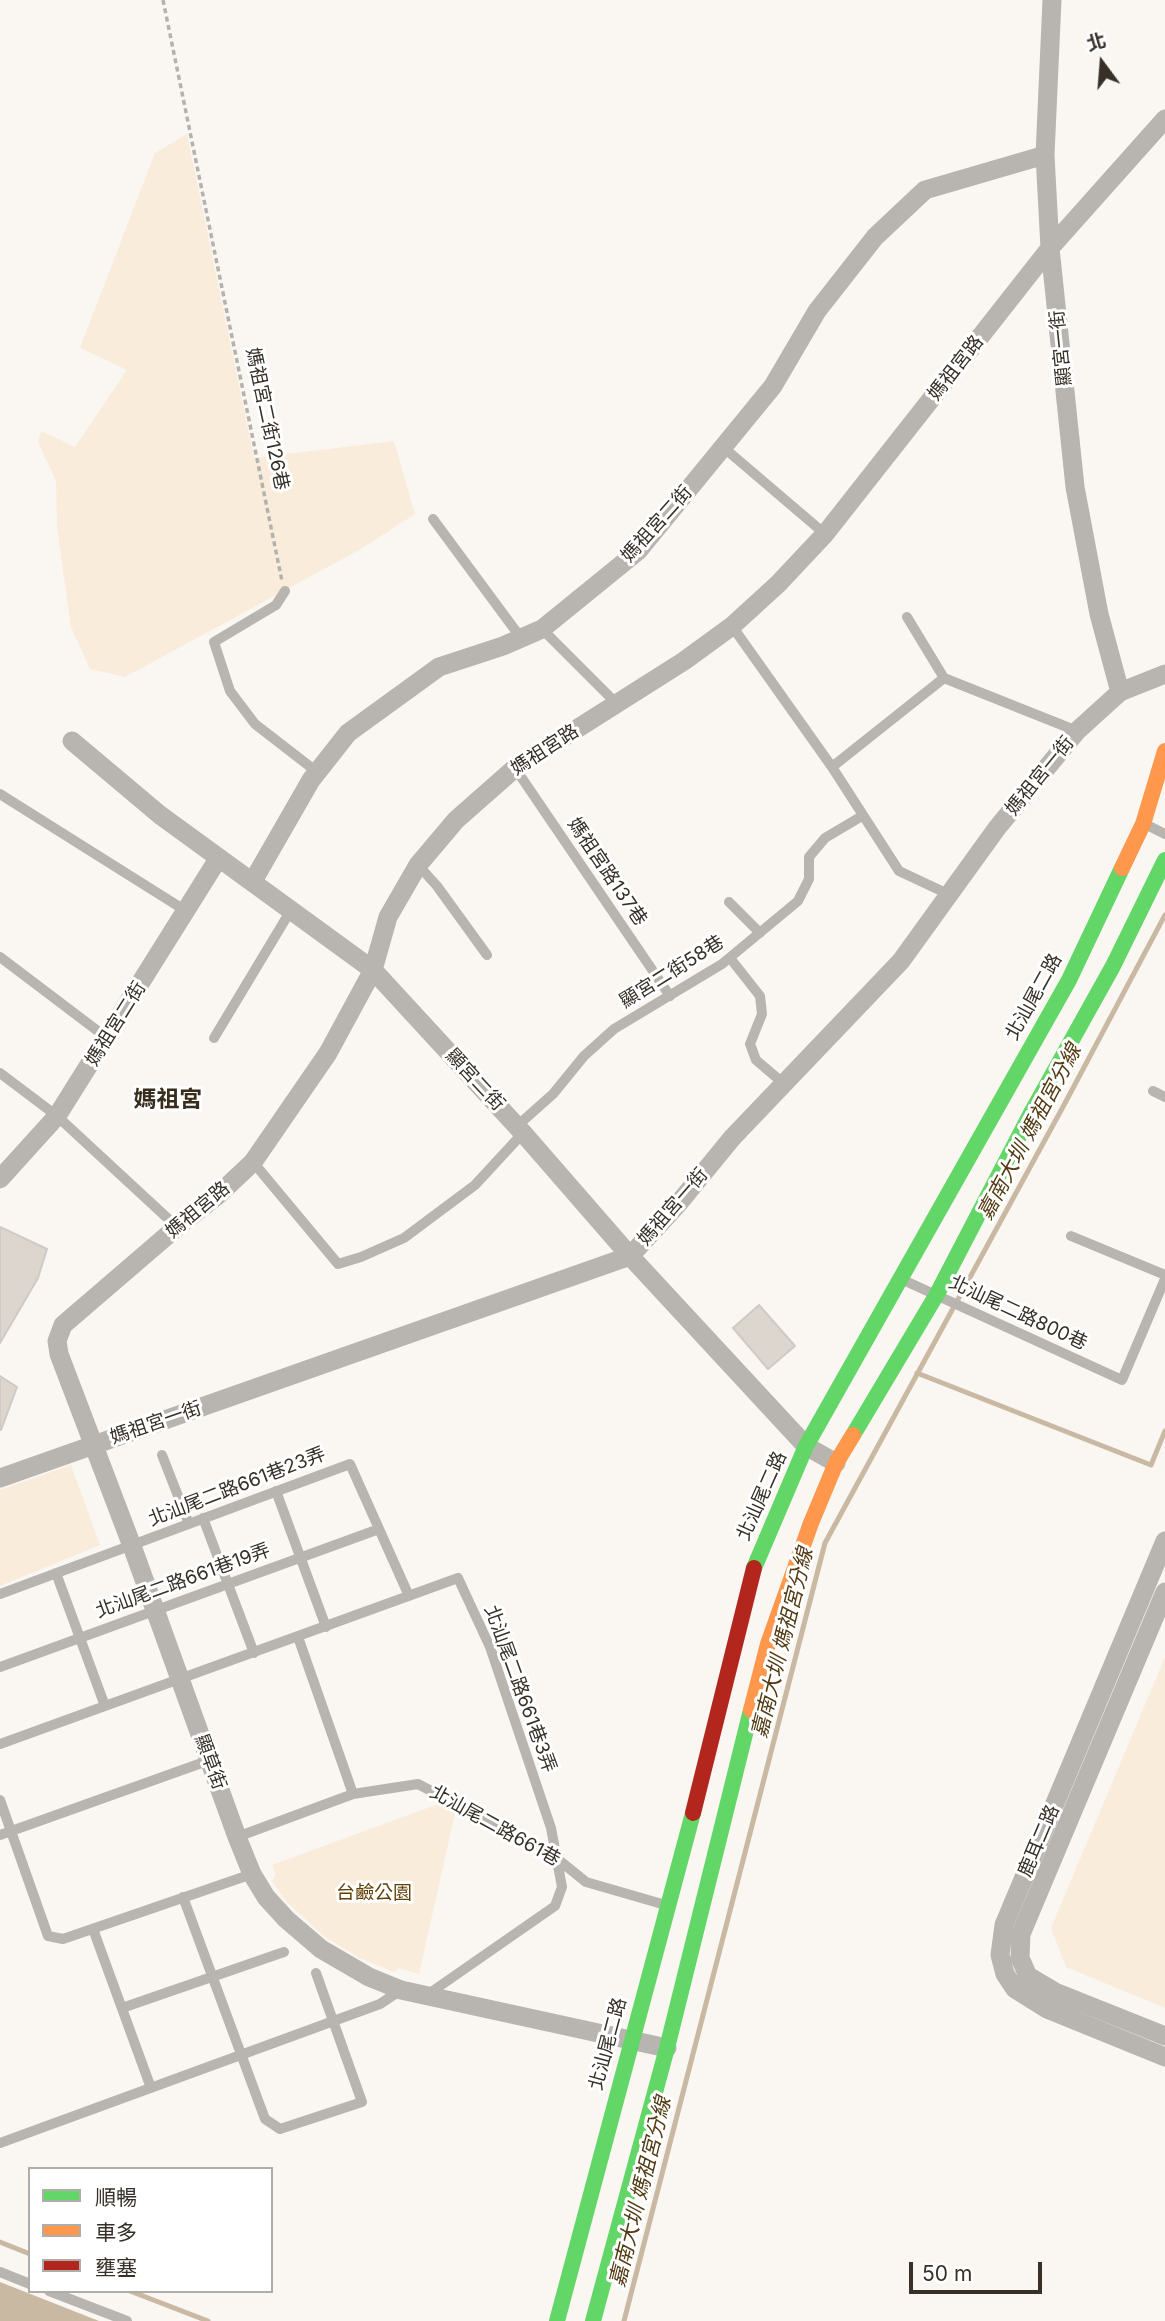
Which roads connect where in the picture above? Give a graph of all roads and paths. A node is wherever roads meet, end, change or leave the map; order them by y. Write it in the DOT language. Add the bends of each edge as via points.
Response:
graph roads {
  1 [pos="163,0"];
  2 [pos="1052,0"];
  3 [pos="1165,119"];
  4 [pos="1045,155"];
  5 [pos="1050,248"];
  6 [pos="723,447"];
  7 [pos="433,519"];
  8 [pos="825,534"];
  9 [pos="285,591"];
  10 [pos="907,617"];
  11 [pos="732,625"];
  12 [pos="542,629"];
  13 [pos="522,638"];
  14 [pos="1165,674"];
  15 [pos="944,678"];
  16 [pos="1120,692"];
  17 [pos="617,704"];
  18 [pos="1077,731"];
  19 [pos="72,741"];
  20 [pos="1165,751"];
  21 [pos="515,768"];
  22 [pos="832,768"];
  23 [pos="317,772"];
  24 [pos="0,794"];
  25 [pos="862,816"];
  26 [pos="1143,824"];
  27 [pos="1165,834"];
  28 [pos="218,859"];
  29 [pos="1165,860"];
  30 [pos="418,865"];
  31 [pos="253,881"];
  32 [pos="948,894"];
  33 [pos="729,902"];
  34 [pos="291,910"];
  35 [pos="186,911"];
  36 [pos="760,933"];
  37 [pos="487,955"];
  38 [pos="0,957"];
  39 [pos="730,958"];
  40 [pos="373,970"];
  41 [pos="670,996"];
  42 [pos="107,1038"];
  43 [pos="215,1038"];
  44 [pos="0,1073"];
  45 [pos="783,1083"];
  46 [pos="1153,1091"];
  47 [pos="1165,1097"];
  48 [pos="57,1116"];
  49 [pos="520,1129"];
  50 [pos="253,1162"];
  51 [pos="0,1179"];
  52 [pos="177,1227"];
  53 [pos="1071,1236"];
  54 [pos="630,1256"];
  55 [pos="1165,1277"];
  56 [pos="899,1278"];
  57 [pos="937,1294"];
  58 [pos="93,1445"];
  59 [pos="806,1446"];
  60 [pos="162,1455"];
  61 [pos="836,1463"];
  62 [pos="0,1478"];
  63 [pos="276,1491"];
  64 [pos="203,1518"];
  65 [pos="189,1524"];
  66 [pos="379,1528"];
  67 [pos="1165,1541"];
  68 [pos="132,1546"];
  69 [pos="300,1557"];
  70 [pos="56,1573"];
  71 [pos="228,1584"];
  72 [pos="1165,1592"];
  73 [pos="0,1594"];
  74 [pos="409,1596"];
  75 [pos="155,1611"];
  76 [pos="326,1627"];
  77 [pos="80,1637"];
  78 [pos="298,1637"];
  79 [pos="0,1653"];
  80 [pos="254,1653"];
  81 [pos="2,1666"];
  82 [pos="180,1680"];
  83 [pos="105,1706"];
  84 [pos="0,1744"];
  85 [pos="210,1760"];
  86 [pos="353,1794"];
  87 [pos="0,1800"];
  88 [pos="12,1831"];
  89 [pos="0,1835"];
  90 [pos="237,1837"];
  91 [pos="555,1857"];
  92 [pos="252,1874"];
  93 [pos="183,1897"];
  94 [pos="669,1907"];
  95 [pos="93,1929"];
  96 [pos="284,1952"];
  97 [pos="316,1973"];
  98 [pos="213,1976"];
  99 [pos="401,1990"];
  100 [pos="426,1996"];
  101 [pos="122,2008"];
  102 [pos="333,2021"];
  103 [pos="1165,2036"];
  104 [pos="631,2040"];
  105 [pos="667,2048"];
  106 [pos="241,2054"];
  107 [pos="1165,2057"];
  108 [pos="151,2088"];
  109 [pos="0,2143"];
  110 [pos="0,2272"];
  111 [pos="28,2283"];
  112 [pos="54,2293"];
  113 [pos="127,2321"];
  114 [pos="557,2321"];
  115 [pos="593,2321"];
  1 -- 9 [label="path, 媽祖宮二街126巷"];
  2 -- 4 [label="street, 顯宮一街"];
  3 -- 5 [label="street, 媽祖宮路"];
  4 -- 5 [label="street, 顯宮一街"];
  4 -- 6 [label="street, 媽祖宮二街" via="925,190 875,237 817,311 773,386"];
  5 -- 8 [label="street, 媽祖宮路"];
  5 -- 16 [label="street, 顯宮一街" via="1076,487 1099,614"];
  6 -- 8 [label="lane"];
  6 -- 12 [label="street, 媽祖宮二街" via="638,551"];
  7 -- 13 [label="lane"];
  8 -- 11 [label="street, 媽祖宮路"];
  9 -- 23 [label="lane" via="276,605 214,642 230,691 255,724"];
  10 -- 15 [label="lane"];
  11 -- 17 [label="street, 媽祖宮路"];
  11 -- 22 [label="lane"];
  12 -- 13 [label="street, 媽祖宮二街"];
  12 -- 17 [label="lane"];
  13 -- 23 [label="street, 媽祖宮二街" via="439,667 348,733"];
  14 -- 16 [label="street, 媽祖宮一街"];
  15 -- 18 [label="lane"];
  15 -- 22 [label="lane"];
  16 -- 18 [label="street, 媽祖宮一街"];
  17 -- 21 [label="street, 媽祖宮路"];
  18 -- 32 [label="street, 媽祖宮一街"];
  19 -- 28 [label="street, 顯宮二街"];
  20 -- 26 [label="street, 北汕尾二路"];
  21 -- 30 [label="street, 媽祖宮路" via="456,820"];
  21 -- 41 [label="lane, 媽祖宮路137巷"];
  22 -- 25 [label="lane"];
  23 -- 31 [label="street, 媽祖宮二街"];
  24 -- 35 [label="lane"];
  25 -- 32 [label="lane" via="899,871"];
  25 -- 36 [label="lane, 顯宮二街58巷" via="825,838 809,857 809,879 798,901"];
  26 -- 27 [label="lane"];
  26 -- 56 [label="street, 北汕尾二路" via="1069,980"];
  28 -- 31 [label="street, 顯宮二街"];
  28 -- 35 [label="street, 媽祖宮二街"];
  29 -- 57 [label="street"];
  30 -- 37 [label="lane"];
  30 -- 40 [label="street, 媽祖宮路" via="388,917"];
  31 -- 34 [label="street, 顯宮二街"];
  32 -- 45 [label="street, 媽祖宮一街" via="901,961"];
  33 -- 36 [label="lane"];
  34 -- 40 [label="street, 顯宮二街"];
  34 -- 43 [label="lane"];
  35 -- 42 [label="street, 媽祖宮二街"];
  36 -- 39 [label="lane, 顯宮二街58巷"];
  38 -- 42 [label="lane"];
  39 -- 41 [label="lane, 顯宮二街58巷"];
  39 -- 45 [label="lane" via="760,996 762,1014 750,1044 756,1060"];
  40 -- 49 [label="street, 顯宮二街"];
  40 -- 50 [label="street, 媽祖宮路" via="328,1054"];
  41 -- 49 [label="lane, 顯宮二街58巷" via="614,1029 583,1056"];
  42 -- 48 [label="street, 媽祖宮二街"];
  44 -- 48 [label="lane"];
  45 -- 54 [label="street, 媽祖宮一街"];
  46 -- 47 [label="lane"];
  48 -- 51 [label="street, 媽祖宮二街"];
  48 -- 52 [label="lane"];
  49 -- 50 [label="lane, 顯宮二街58巷" via="475,1185 404,1238 338,1264"];
  49 -- 54 [label="street, 顯宮二街"];
  50 -- 52 [label="street, 媽祖宮路"];
  52 -- 58 [label="street, 媽祖宮路" via="63,1325 57,1341 59,1354"];
  53 -- 55 [label="lane"];
  54 -- 58 [label="street, 媽祖宮一街"];
  54 -- 59 [label="street, 顯宮二街"];
  55 -- 57 [label="lane, 北汕尾二路800巷" via="1122,1380"];
  56 -- 57 [label="lane, 北汕尾二路800巷"];
  56 -- 59 [label="street, 北汕尾二路"];
  57 -- 61 [label="street"];
  58 -- 62 [label="street, 媽祖宮一街"];
  58 -- 68 [label="street, 顯草街"];
  59 -- 61 [label="street, 顯宮二街"];
  59 -- 94 [label="street, 北汕尾二路" via="757,1558"];
  60 -- 65 [label="lane"];
  61 -- 105 [label="street" via="768,1644"];
  63 -- 64 [label="lane, 北汕尾二路661巷23弄"];
  63 -- 66 [label="lane, 北汕尾二路661巷23弄" via="350,1464"];
  63 -- 69 [label="lane"];
  64 -- 65 [label="lane, 北汕尾二路661巷23弄"];
  64 -- 71 [label="lane"];
  65 -- 68 [label="lane, 北汕尾二路661巷23弄"];
  66 -- 69 [label="lane, 北汕尾二路661巷19弄"];
  66 -- 74 [label="lane, 北汕尾二路661巷23弄"];
  67 -- 107 [label="street, 鹿耳二路" via="1004,1925 1000,1955 1015,1989 1047,2009"];
  68 -- 70 [label="lane, 北汕尾二路661巷23弄"];
  68 -- 75 [label="street, 顯草街"];
  69 -- 71 [label="lane, 北汕尾二路661巷19弄"];
  69 -- 76 [label="lane"];
  70 -- 73 [label="lane, 北汕尾二路661巷23弄"];
  70 -- 77 [label="lane"];
  71 -- 75 [label="lane, 北汕尾二路661巷19弄"];
  71 -- 80 [label="lane"];
  72 -- 103 [label="street, 鹿耳二路" via="1021,1934 1020,1958 1028,1976 1055,1992"];
  74 -- 76 [label="lane, 北汕尾二路661巷3弄"];
  74 -- 91 [label="lane, 北汕尾二路661巷3弄" via="458,1578 489,1647 551,1828"];
  75 -- 77 [label="lane, 北汕尾二路661巷19弄"];
  75 -- 82 [label="street, 顯草街"];
  76 -- 78 [label="lane, 北汕尾二路661巷3弄"];
  77 -- 81 [label="lane, 北汕尾二路661巷19弄"];
  77 -- 83 [label="lane"];
  78 -- 80 [label="lane, 北汕尾二路661巷3弄"];
  78 -- 86 [label="lane"];
  79 -- 81 [label="lane"];
  80 -- 82 [label="lane, 北汕尾二路661巷3弄"];
  82 -- 83 [label="lane, 北汕尾二路661巷3弄"];
  82 -- 85 [label="street, 顯草街"];
  83 -- 84 [label="lane, 北汕尾二路661巷3弄"];
  85 -- 88 [label="lane"];
  85 -- 90 [label="street, 顯草街"];
  86 -- 90 [label="lane, 北汕尾二路661巷"];
  86 -- 91 [label="lane, 北汕尾二路661巷" via="418,1783"];
  87 -- 88 [label="lane"];
  88 -- 89 [label="lane"];
  88 -- 95 [label="lane" via="48,1936 63,1939"];
  90 -- 92 [label="street, 顯草街"];
  91 -- 94 [label="lane, 北汕尾二路661巷" via="586,1882"];
  91 -- 100 [label="lane, 北汕尾二路661巷3弄" via="562,1887 555,1906"];
  92 -- 93 [label="lane"];
  92 -- 99 [label="street, 顯草街" via="286,1919 321,1949"];
  93 -- 95 [label="lane"];
  93 -- 98 [label="lane"];
  94 -- 104 [label="street, 北汕尾二路"];
  95 -- 101 [label="lane"];
  96 -- 98 [label="lane"];
  97 -- 102 [label="lane"];
  98 -- 101 [label="lane"];
  98 -- 106 [label="lane"];
  99 -- 100 [label="street, 顯草街"];
  99 -- 102 [label="lane" via="380,2004"];
  100 -- 104 [label="street"];
  101 -- 108 [label="lane"];
  102 -- 106 [label="lane"];
  102 -- 106 [label="lane" via="362,2102 280,2129 265,2119"];
  104 -- 105 [label="street"];
  104 -- 114 [label="street, 北汕尾二路"];
  105 -- 115 [label="street"];
  106 -- 108 [label="lane"];
  108 -- 109 [label="lane"];
  110 -- 111 [label="lane"];
  112 -- 113 [label="lane"];
}
